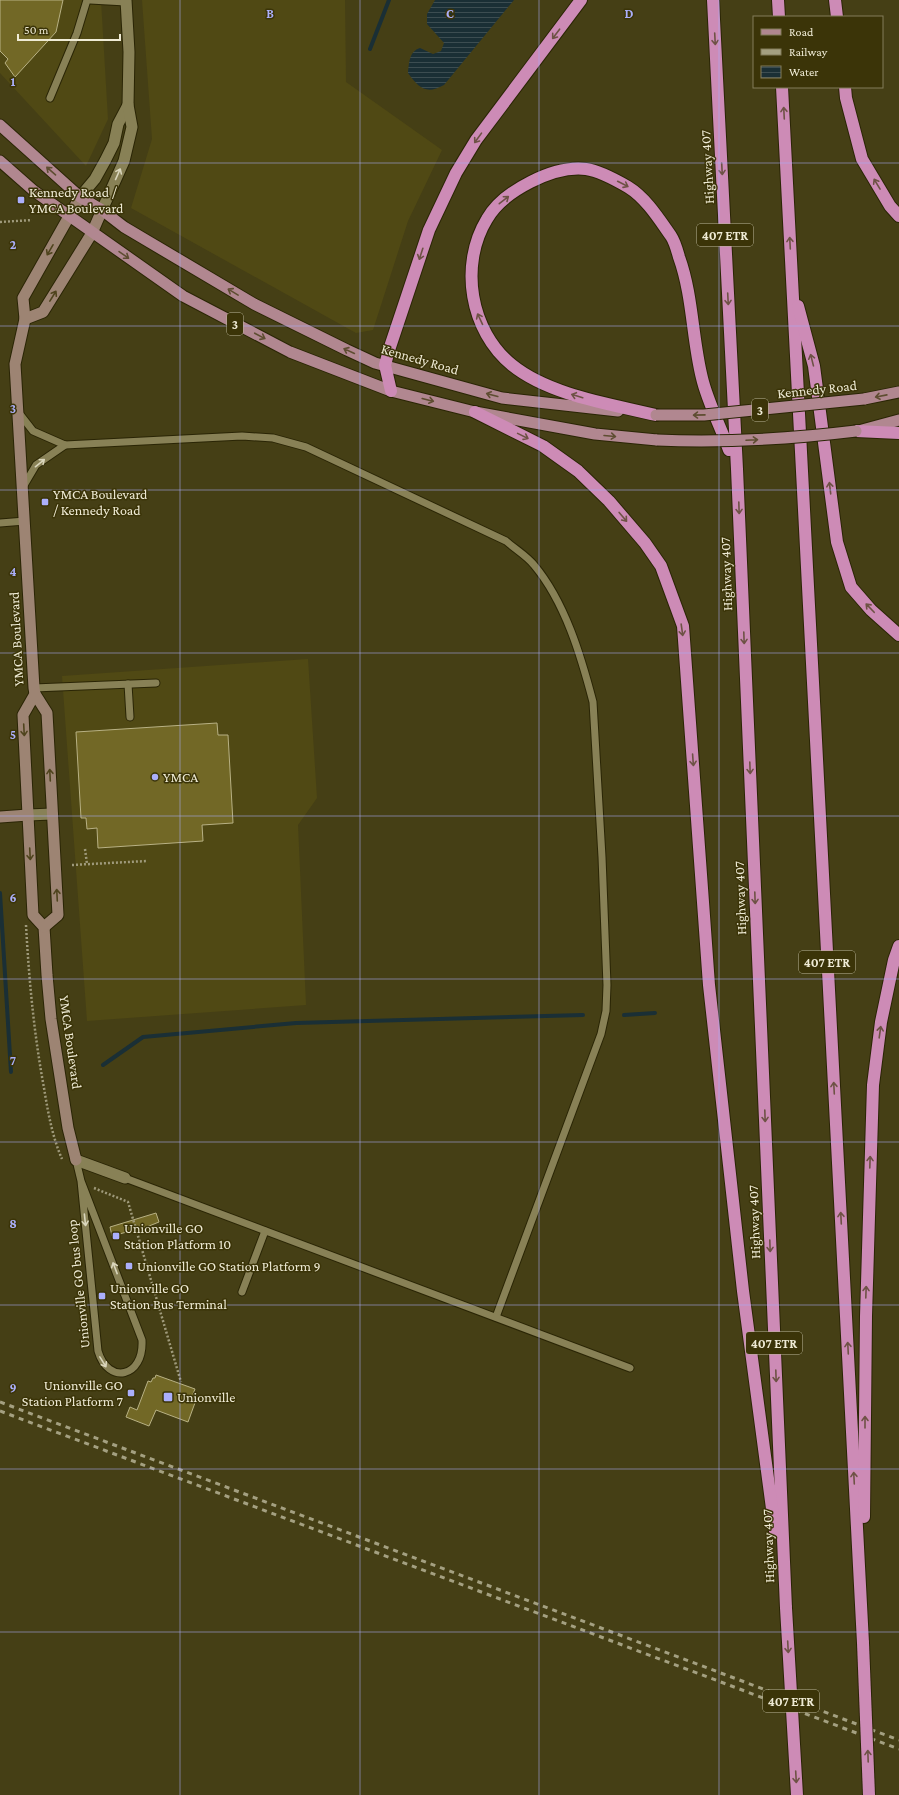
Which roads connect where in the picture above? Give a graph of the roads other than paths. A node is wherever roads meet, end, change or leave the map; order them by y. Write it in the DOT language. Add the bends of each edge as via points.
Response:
graph roads {
  1 [pos="88,0"];
  2 [pos="582,0"];
  3 [pos="713,0"];
  4 [pos="778,0"];
  5 [pos="835,0"];
  6 [pos="126,1"];
  7 [pos="779,16"];
  8 [pos="837,16"];
  9 [pos="782,88"];
  10 [pos="845,88"];
  11 [pos="50,98"];
  12 [pos="128,105"];
  13 [pos="0,125"];
  14 [pos="0,162"];
  15 [pos="80,197"];
  16 [pos="102,210"];
  17 [pos="68,216"];
  18 [pos="899,216"];
  19 [pos="92,233"];
  20 [pos="792,282"];
  21 [pos="25,319"];
  22 [pos="385,365"];
  23 [pos="391,391"];
  24 [pos="899,392"];
  25 [pos="18,412"];
  26 [pos="475,412"];
  27 [pos="656,415"];
  28 [pos="899,420"];
  29 [pos="856,431"];
  30 [pos="899,432"];
  31 [pos="65,445"];
  32 [pos="737,469"];
  33 [pos="23,488"];
  34 [pos="25,521"];
  35 [pos="0,523"];
  36 [pos="899,635"];
  37 [pos="156,683"];
  38 [pos="128,684"];
  39 [pos="34,691"];
  40 [pos="130,717"];
  41 [pos="52,814"];
  42 [pos="28,815"];
  43 [pos="0,817"];
  44 [pos="44,926"];
  45 [pos="899,946"];
  46 [pos="76,1160"];
  47 [pos="125,1178"];
  48 [pos="81,1181"];
  49 [pos="266,1231"];
  50 [pos="242,1292"];
  51 [pos="496,1317"];
  52 [pos="630,1368"];
  53 [pos="786,1608"];
  54 [pos="863,1642"];
  55 [pos="797,1795"];
  56 [pos="870,1795"];
  1 -- 6 [label="lane"];
  1 -- 11 [label="lane"];
  2 -- 22 [label="highway, one-way" via="476,140 456,173 429,230"];
  3 -- 32 [label="highway, Highway 407 / 407 ETR, one-way"];
  4 -- 7 [label="highway"];
  5 -- 8 [label="highway"];
  6 -- 12 [label="street" via="129,52"];
  20 -- 9 [label="highway, 407 ETR, one-way"];
  18 -- 10 [label="highway, one-way" via="890,206 862,159"];
  12 -- 15 [label="street" via="118,124 114,143 105,161 95,179"];
  16 -- 12 [label="street, one-way" via="124,161 132,127"];
  15 -- 13 [label="main road, Kennedy Road / 3, one-way"];
  14 -- 17 [label="main road, 3"];
  15 -- 16 [label="main road, Kennedy Road / 3"];
  15 -- 17 [label="main road, YMCA Boulevard"];
  16 -- 19 [label="main road"];
  22 -- 16 [label="main road, Kennedy Road / 3, one-way" via="347,350 254,304 124,227"];
  17 -- 19 [label="main road, 3"];
  17 -- 21 [label="main road, YMCA Boulevard, one-way" via="23,298"];
  21 -- 19 [label="main road, one-way" via="43,312"];
  19 -- 23 [label="main road, 3, one-way" via="183,296 283,349"];
  36 -- 20 [label="highway, one-way" via="871,610 851,587 837,542 814,366"];
  54 -- 20 [label="highway, 407 ETR, one-way"];
  21 -- 25 [label="main road, YMCA Boulevard" via="15,364"];
  22 -- 23 [label="highway"];
  27 -- 22 [label="main road, Kennedy Road / 3, one-way" via="502,398"];
  23 -- 26 [label="main road, 3, one-way"];
  24 -- 27 [label="main road, Kennedy Road / 3, one-way, bridge" via="864,399 704,415"];
  25 -- 31 [label="lane" via="33,431"];
  25 -- 33 [label="main road, YMCA Boulevard"];
  26 -- 29 [label="main road, 3, one-way, bridge" via="595,434 657,440 713,442"];
  26 -- 53 [label="highway, one-way" via="543,446 578,471 609,501 661,566 683,626 709,985 743,1291"];
  27 -- 32 [label="highway, one-way" via="577,396 535,379 513,366 489,339 475,308 470,275 476,243 487,218 500,203 522,187 566,169 586,169 630,188 647,204 672,238 685,274 702,379"];
  28 -- 29 [label="main road, 3"];
  29 -- 30 [label="highway"];
  33 -- 31 [label="lane, one-way" via="36,465"];
  31 -- 51 [label="lane" via="242,436 273,438 306,447 506,541 534,563 565,619 583,664 593,702 606,953 606,1010 601,1034"];
  32 -- 53 [label="highway, Highway 407 / 407 ETR, one-way"];
  33 -- 34 [label="main road, YMCA Boulevard"];
  34 -- 35 [label="lane"];
  34 -- 39 [label="main road, YMCA Boulevard"];
  37 -- 38 [label="lane"];
  38 -- 39 [label="lane"];
  38 -- 40 [label="lane"];
  41 -- 39 [label="main road, YMCA Boulevard, one-way" via="47,713"];
  39 -- 42 [label="main road, YMCA Boulevard, one-way" via="24,715"];
  41 -- 42 [label="street"];
  44 -- 41 [label="main road, YMCA Boulevard, one-way" via="58,916"];
  42 -- 43 [label="main road"];
  42 -- 44 [label="main road, YMCA Boulevard, one-way" via="33,915"];
  44 -- 46 [label="main road, YMCA Boulevard" via="51,1019 68,1128"];
  54 -- 45 [label="highway, one-way" via="866,1316 873,1086 881,1022"];
  46 -- 47 [label="street"];
  46 -- 48 [label="lane, Unionville GO bus loop"];
  47 -- 49 [label="lane"];
  48 -- 48 [label="lane, Unionville GO bus loop, one-way" via="98,1351 100,1360 106,1368 123,1372 133,1369 140,1361 143,1351 142,1340"];
  49 -- 50 [label="lane"];
  49 -- 51 [label="lane"];
  51 -- 52 [label="lane"];
  53 -- 55 [label="highway, Highway 407 / 407 ETR, one-way, bridge"];
  56 -- 54 [label="highway, 407 ETR, one-way, bridge"];
}
